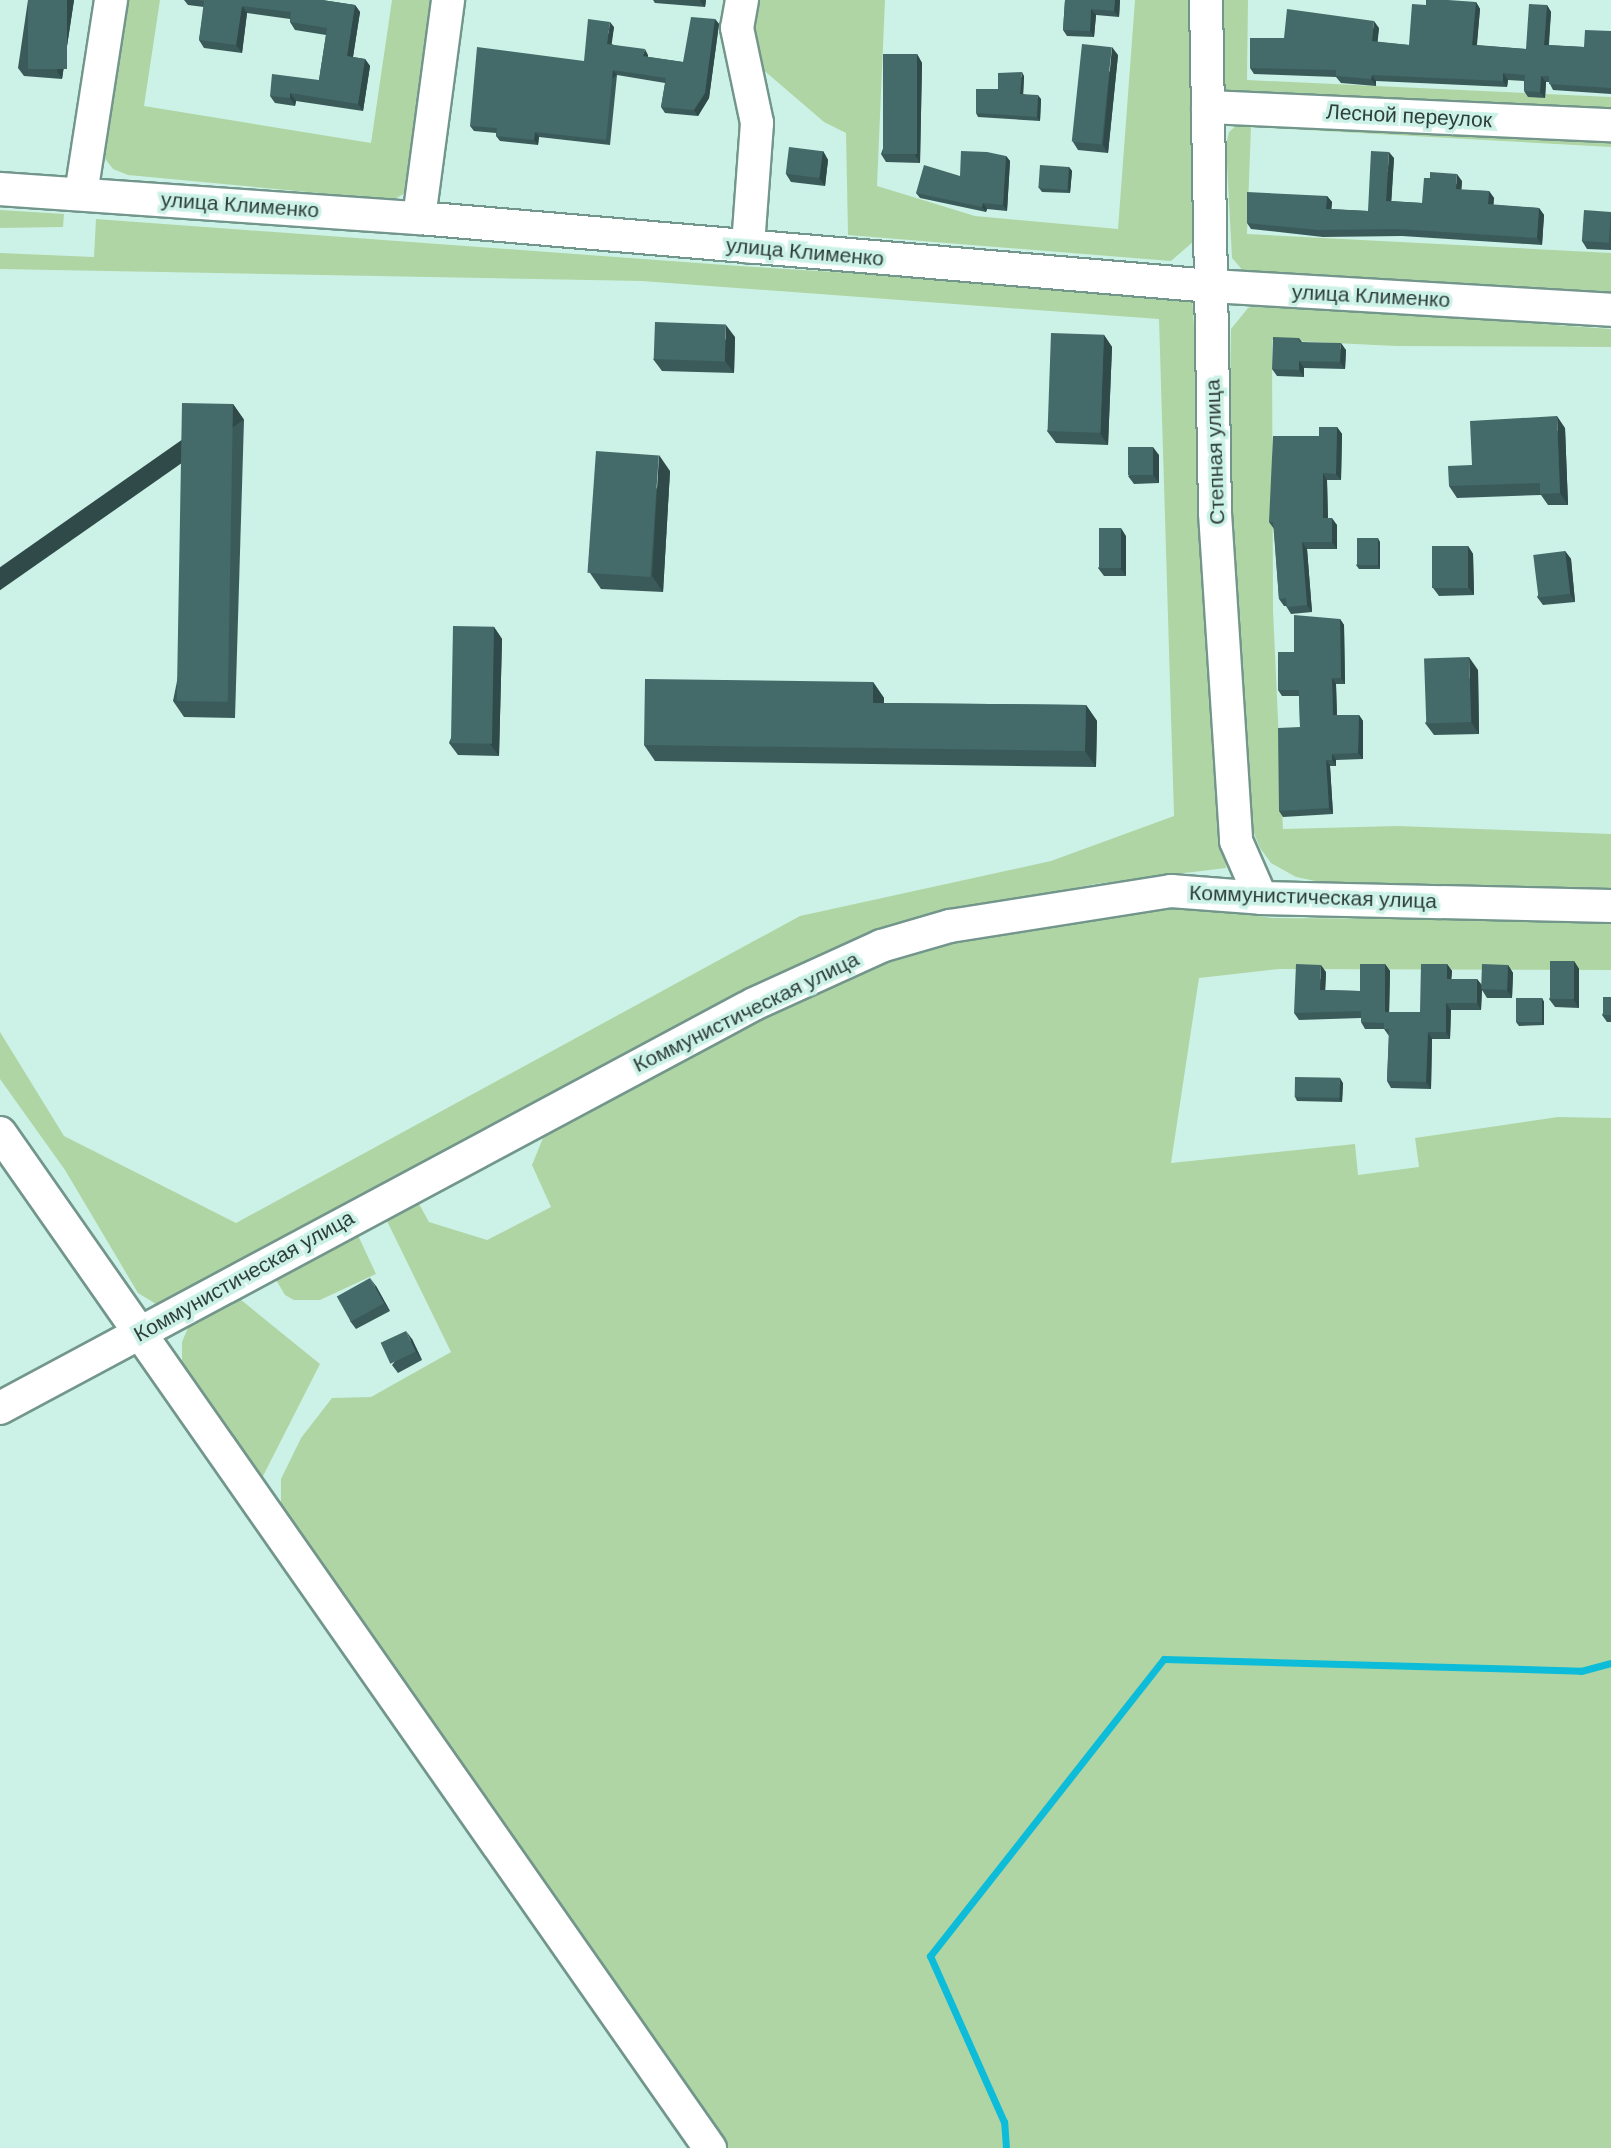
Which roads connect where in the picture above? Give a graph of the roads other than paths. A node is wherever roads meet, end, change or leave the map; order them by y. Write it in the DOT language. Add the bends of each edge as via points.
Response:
graph roads {
  1 [pos="111,0"];
  2 [pos="448,0"];
  3 [pos="741,0"];
  4 [pos="1206,0"];
  5 [pos="1208,107"];
  6 [pos="1611,125"];
  7 [pos="0,189"];
  8 [pos="81,194"];
  9 [pos="419,218"];
  10 [pos="748,247"];
  11 [pos="1210,286"];
  12 [pos="1611,310"];
  13 [pos="1261,898"];
  14 [pos="1611,905"];
  15 [pos="0,1133"];
  16 [pos="140,1334"];
  17 [pos="0,1408"];
  18 [pos="710,2148"];
  1 -- 8 [label="street"];
  2 -- 9 [label="street"];
  3 -- 10 [label="street" via="737,29 757,123"];
  4 -- 5 [label="street, Степная улица"];
  5 -- 6 [label="street, Лесной переулок"];
  5 -- 11 [label="street, Степная улица"];
  7 -- 8 [label="street, улица Клименко"];
  8 -- 9 [label="street, улица Клименко"];
  9 -- 10 [label="street, улица Клименко"];
  10 -- 11 [label="street, улица Клименко"];
  11 -- 12 [label="street, улица Клименко"];
  11 -- 13 [label="street, Степная улица" via="1215,513 1236,841"];
  13 -- 14 [label="street, Коммунистическая улица"];
  13 -- 16 [label="street, Коммунистическая улица" via="1171,891 950,926 881,946 817,971 742,1010 366,1208"];
  15 -- 16 [label="street"];
  16 -- 17 [label="street, Коммунистическая улица"];
  16 -- 18 [label="street"];
}
